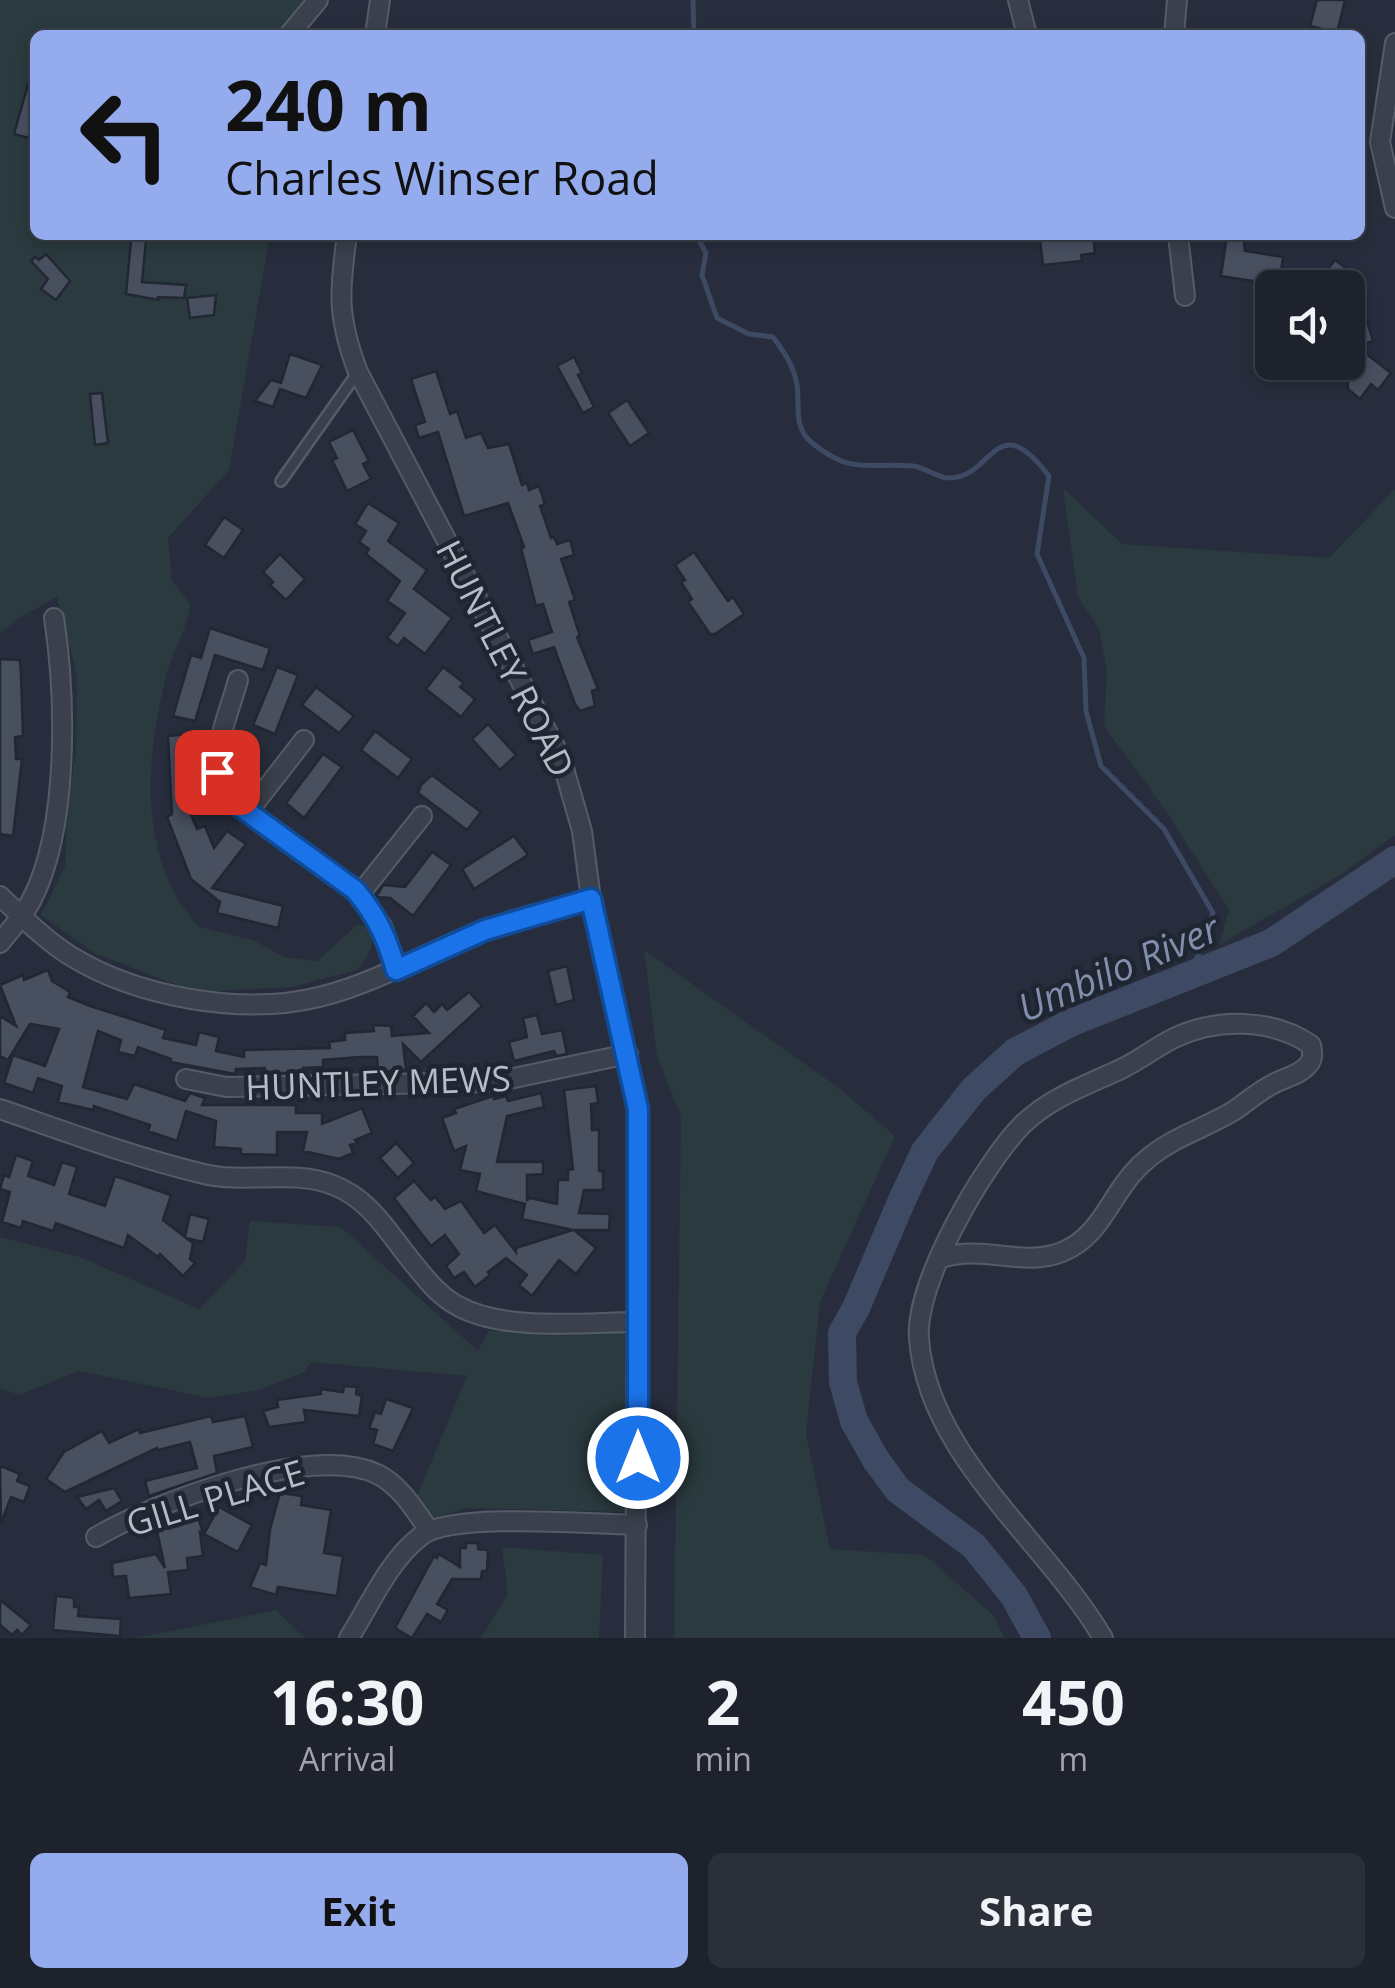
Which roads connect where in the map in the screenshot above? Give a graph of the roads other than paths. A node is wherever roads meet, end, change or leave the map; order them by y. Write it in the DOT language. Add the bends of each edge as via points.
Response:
graph roads {
  1 [pos="318,0"];
  2 [pos="380,0"];
  3 [pos="1018,0"];
  4 [pos="1177,0"];
  5 [pos="293,30"];
  6 [pos="376,30"];
  7 [pos="1026,30"];
  8 [pos="1174,30"];
  9 [pos="1395,43"];
  10 [pos="1395,208"];
  11 [pos="346,240"];
  12 [pos="1179,240"];
  13 [pos="1185,296"];
  14 [pos="358,372"];
  15 [pos="281,481"];
  16 [pos="54,618"];
  17 [pos="238,680"];
  18 [pos="304,740"];
  19 [pos="248,812"];
  20 [pos="422,816"];
  21 [pos="0,896"];
  22 [pos="359,896"];
  23 [pos="591,899"];
  24 [pos="21,916"];
  25 [pos="0,943"];
  26 [pos="396,970"];
  27 [pos="628,1054"];
  28 [pos="186,1079"];
  29 [pos="0,1109"];
  30 [pos="941,1258"];
  31 [pos="639,1322"];
  32 [pos="637,1525"];
  33 [pos="429,1530"];
  34 [pos="96,1536"];
  35 [pos="349,1638"];
  36 [pos="636,1638"];
  37 [pos="1102,1638"];
  1 -- 5 [label="street"];
  2 -- 6 [label="street"];
  3 -- 7 [label="street"];
  4 -- 8 [label="street"];
  9 -- 10 [label="street" via="1380,142"];
  11 -- 14 [label="street, HUNTLEY ROAD" via="339,304"];
  12 -- 13 [label="street"];
  14 -- 15 [label="lane"];
  14 -- 23 [label="street, HUNTLEY ROAD" via="561,758 582,831"];
  16 -- 24 [label="street" via="62,724 56,800 50,848"];
  17 -- 19 [label="street" via="217,772 224,793"];
  18 -- 19 [label="street"];
  19 -- 22 [label="street"];
  20 -- 22 [label="street"];
  21 -- 24 [label="street"];
  22 -- 26 [label="street" via="382,926"];
  23 -- 26 [label="street" via="485,930"];
  23 -- 27 [label="street, HUNTLEY ROAD"];
  24 -- 25 [label="street"];
  24 -- 26 [label="street" via="106,975 191,1000 316,998"];
  27 -- 28 [label="street, HUNTLEY MEWS" via="495,1082 226,1087"];
  27 -- 31 [label="street, HUNTLEY ROAD" via="640,1144"];
  29 -- 31 [label="street" via="204,1174 338,1186 375,1214 441,1294 472,1313 517,1321"];
  30 -- 30 [label="street" via="971,1251 1038,1257 1078,1245 1149,1158 1301,1071 1310,1064 1311,1045 1274,1026 1198,1029 1057,1098 1003,1149"];
  30 -- 37 [label="street" via="922,1302 918,1336 942,1419"];
  31 -- 32 [label="street, HUNTLEY ROAD"];
  32 -- 33 [label="street" via="464,1523"];
  32 -- 36 [label="street, HUNTLEY ROAD"];
  33 -- 34 [label="street, GILL PLACE" via="391,1482 336,1464 296,1467 145,1510"];
  33 -- 35 [label="street" via="409,1546"];
}
